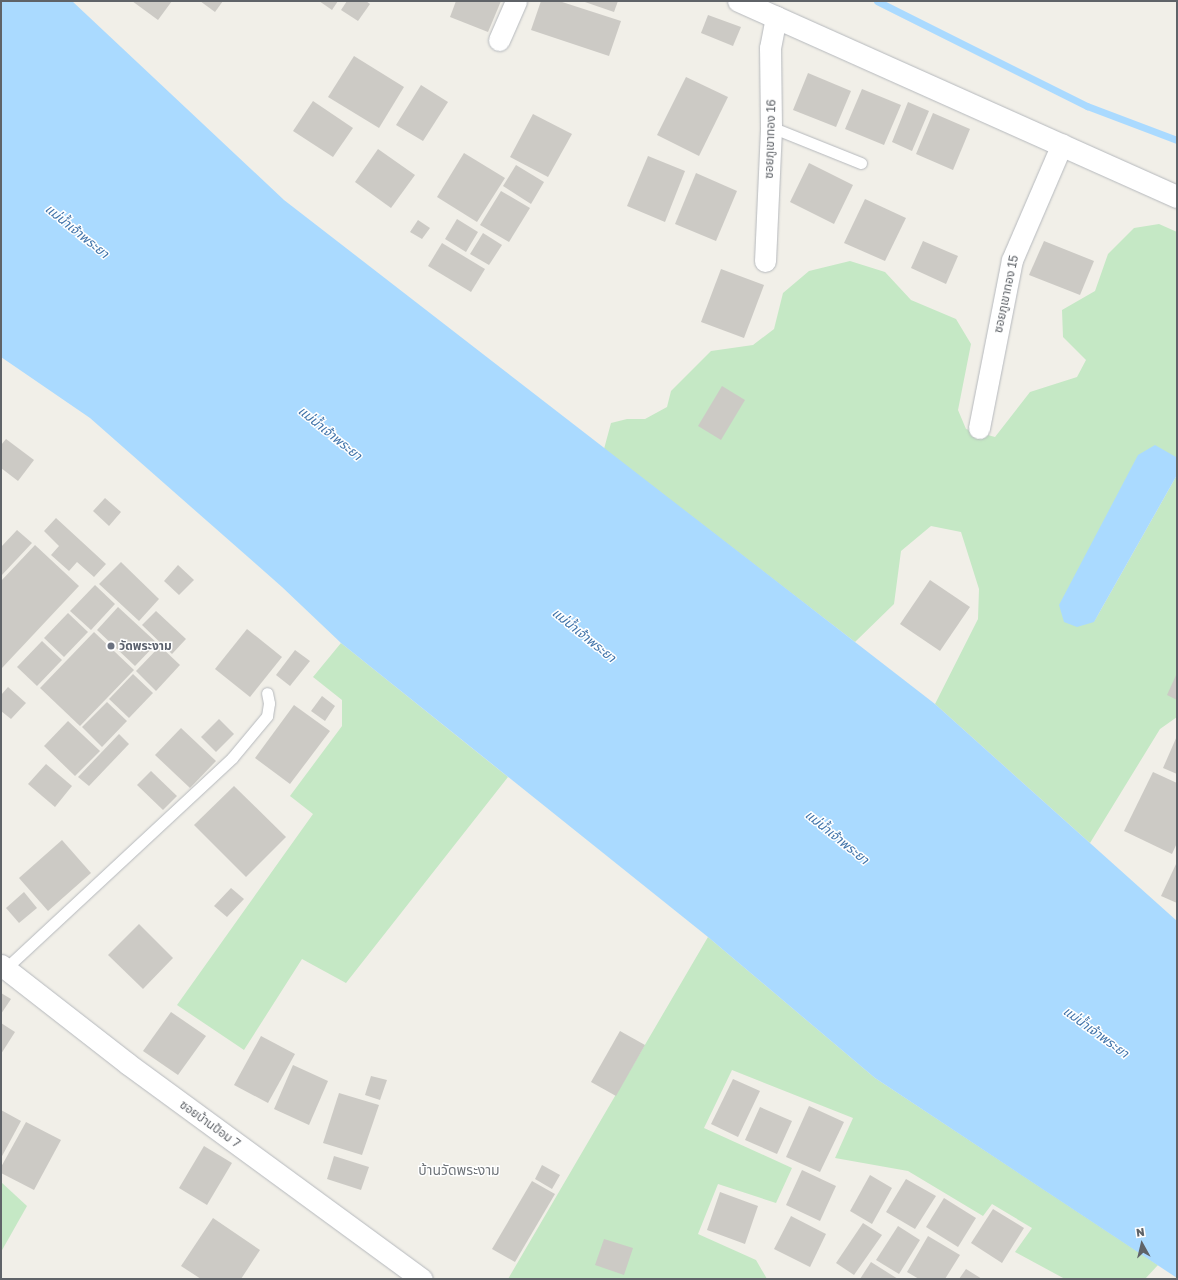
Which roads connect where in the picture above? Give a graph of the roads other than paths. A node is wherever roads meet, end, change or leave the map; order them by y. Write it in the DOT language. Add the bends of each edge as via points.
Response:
graph roads {
  1 [pos="516,1"];
  2 [pos="739,1"];
  3 [pos="776,17"];
  4 [pos="499,40"];
  5 [pos="771,126"];
  6 [pos="1062,144"];
  7 [pos="862,163"];
  8 [pos="1177,197"];
  9 [pos="765,261"];
  10 [pos="980,428"];
  11 [pos="266,693"];
  12 [pos="3,967"];
  13 [pos="422,1279"];
  1 -- 4 [label="street"];
  2 -- 3 [label="street"];
  3 -- 5 [label="street, ซอยภูเขาทอง 16" via="770,48"];
  3 -- 6 [label="street"];
  5 -- 7 [label="lane"];
  5 -- 9 [label="street, ซอยภูเขาทอง 16"];
  6 -- 8 [label="street"];
  6 -- 10 [label="street, ซอยภูเขาทอง 15" via="1012,260"];
  11 -- 12 [label="lane" via="269,703 267,716 232,758"];
  12 -- 13 [label="street, ซอยบ้านป้อม 7" via="128,1064"];
}
